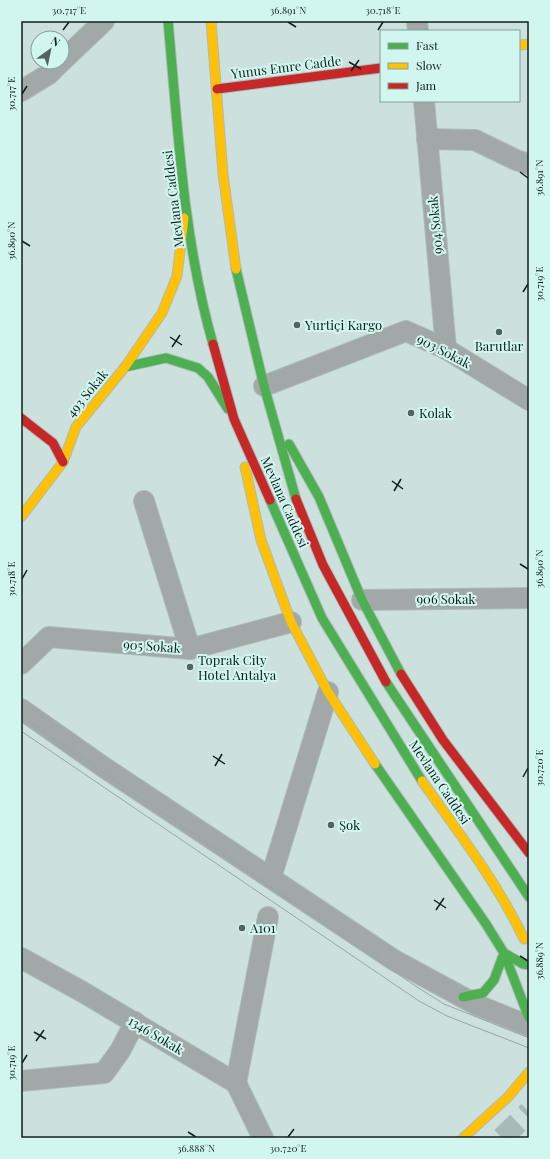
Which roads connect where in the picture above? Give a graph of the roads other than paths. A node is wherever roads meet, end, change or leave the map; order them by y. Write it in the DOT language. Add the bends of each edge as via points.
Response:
graph roads {
  1 [pos="104,21"];
  2 [pos="168,21"];
  3 [pos="211,21"];
  4 [pos="70,54"];
  5 [pos="380,68"];
  6 [pos="53,70"];
  7 [pos="217,89"];
  8 [pos="21,91"];
  9 [pos="424,102"];
  10 [pos="428,139"];
  11 [pos="529,164"];
  12 [pos="185,210"];
  13 [pos="446,349"];
  14 [pos="125,367"];
  15 [pos="264,386"];
  16 [pos="529,400"];
  17 [pos="272,415"];
  18 [pos="21,418"];
  19 [pos="234,419"];
  20 [pos="63,462"];
  21 [pos="144,501"];
  22 [pos="21,517"];
  23 [pos="529,598"];
  24 [pos="362,600"];
  25 [pos="291,622"];
  26 [pos="190,649"];
  27 [pos="22,664"];
  28 [pos="328,692"];
  29 [pos="21,709"];
  30 [pos="529,853"];
  31 [pos="274,868"];
  32 [pos="529,897"];
  33 [pos="268,917"];
  34 [pos="524,939"];
  35 [pos="504,953"];
  36 [pos="21,958"];
  37 [pos="529,965"];
  38 [pos="463,997"];
  39 [pos="522,997"];
  40 [pos="529,1012"];
  41 [pos="529,1018"];
  42 [pos="135,1022"];
  43 [pos="529,1026"];
  44 [pos="529,1072"];
  45 [pos="529,1076"];
  46 [pos="21,1080"];
  47 [pos="236,1083"];
  48 [pos="520,1084"];
  49 [pos="257,1135"];
  50 [pos="464,1138"];
  1 -- 4 [label="street"];
  2 -- 12 [label="main road, Mevlana Caddesi"];
  3 -- 7 [label="main road, Mevlana Caddesi"];
  5 -- 7 [label="main road, Yunus Emre Cadde"];
  6 -- 8 [label="street"];
  7 -- 15 [label="main road, Mevlana Caddesi" via="224,174 237,276"];
  9 -- 10 [label="street, 904 Sokak"];
  10 -- 11 [label="street" via="475,140"];
  10 -- 13 [label="street, 904 Sokak"];
  12 -- 14 [label="main road, 493 Sokak" via="177,276 162,313"];
  12 -- 19 [label="main road, Mevlana Caddesi" via="204,314"];
  13 -- 15 [label="street, 903 Sokak" via="406,332"];
  13 -- 16 [label="street, 903 Sokak"];
  14 -- 19 [label="main road" via="166,358 198,368 208,377"];
  14 -- 20 [label="main road, 493 Sokak" via="76,427"];
  15 -- 17 [label="main road, Mevlana Caddesi"];
  17 -- 24 [label="main road" via="319,497"];
  17 -- 32 [label="main road, Mevlana Caddesi" via="296,500 323,565 348,615 388,688"];
  18 -- 20 [label="main road" via="53,443"];
  19 -- 25 [label="main road" via="261,540"];
  19 -- 34 [label="main road, Mevlana Caddesi" via="322,618 414,770 486,871"];
  20 -- 22 [label="main road, 493 Sokak"];
  21 -- 26 [label="street"];
  23 -- 24 [label="street, 906 Sokak"];
  24 -- 30 [label="main road" via="397,668 443,740"];
  25 -- 26 [label="street, 905 Sokak"];
  25 -- 28 [label="main road"];
  26 -- 27 [label="street, 905 Sokak" via="49,637"];
  28 -- 31 [label="street"];
  28 -- 35 [label="main road"];
  29 -- 38 [label="street" via="102,766 394,960"];
  33 -- 47 [label="street"];
  35 -- 37 [label="main road"];
  35 -- 38 [label="main road" via="494,980 483,993"];
  35 -- 39 [label="main road"];
  36 -- 42 [label="street, 1346 Sokak"];
  38 -- 43 [label="street"];
  39 -- 40 [label="main road"];
  39 -- 41 [label="main road"];
  42 -- 46 [label="street" via="120,1051 104,1073"];
  42 -- 47 [label="street, 1346 Sokak"];
  44 -- 48 [label="main road"];
  45 -- 48 [label="main road"];
  47 -- 49 [label="street"];
  48 -- 50 [label="main road"];
}
